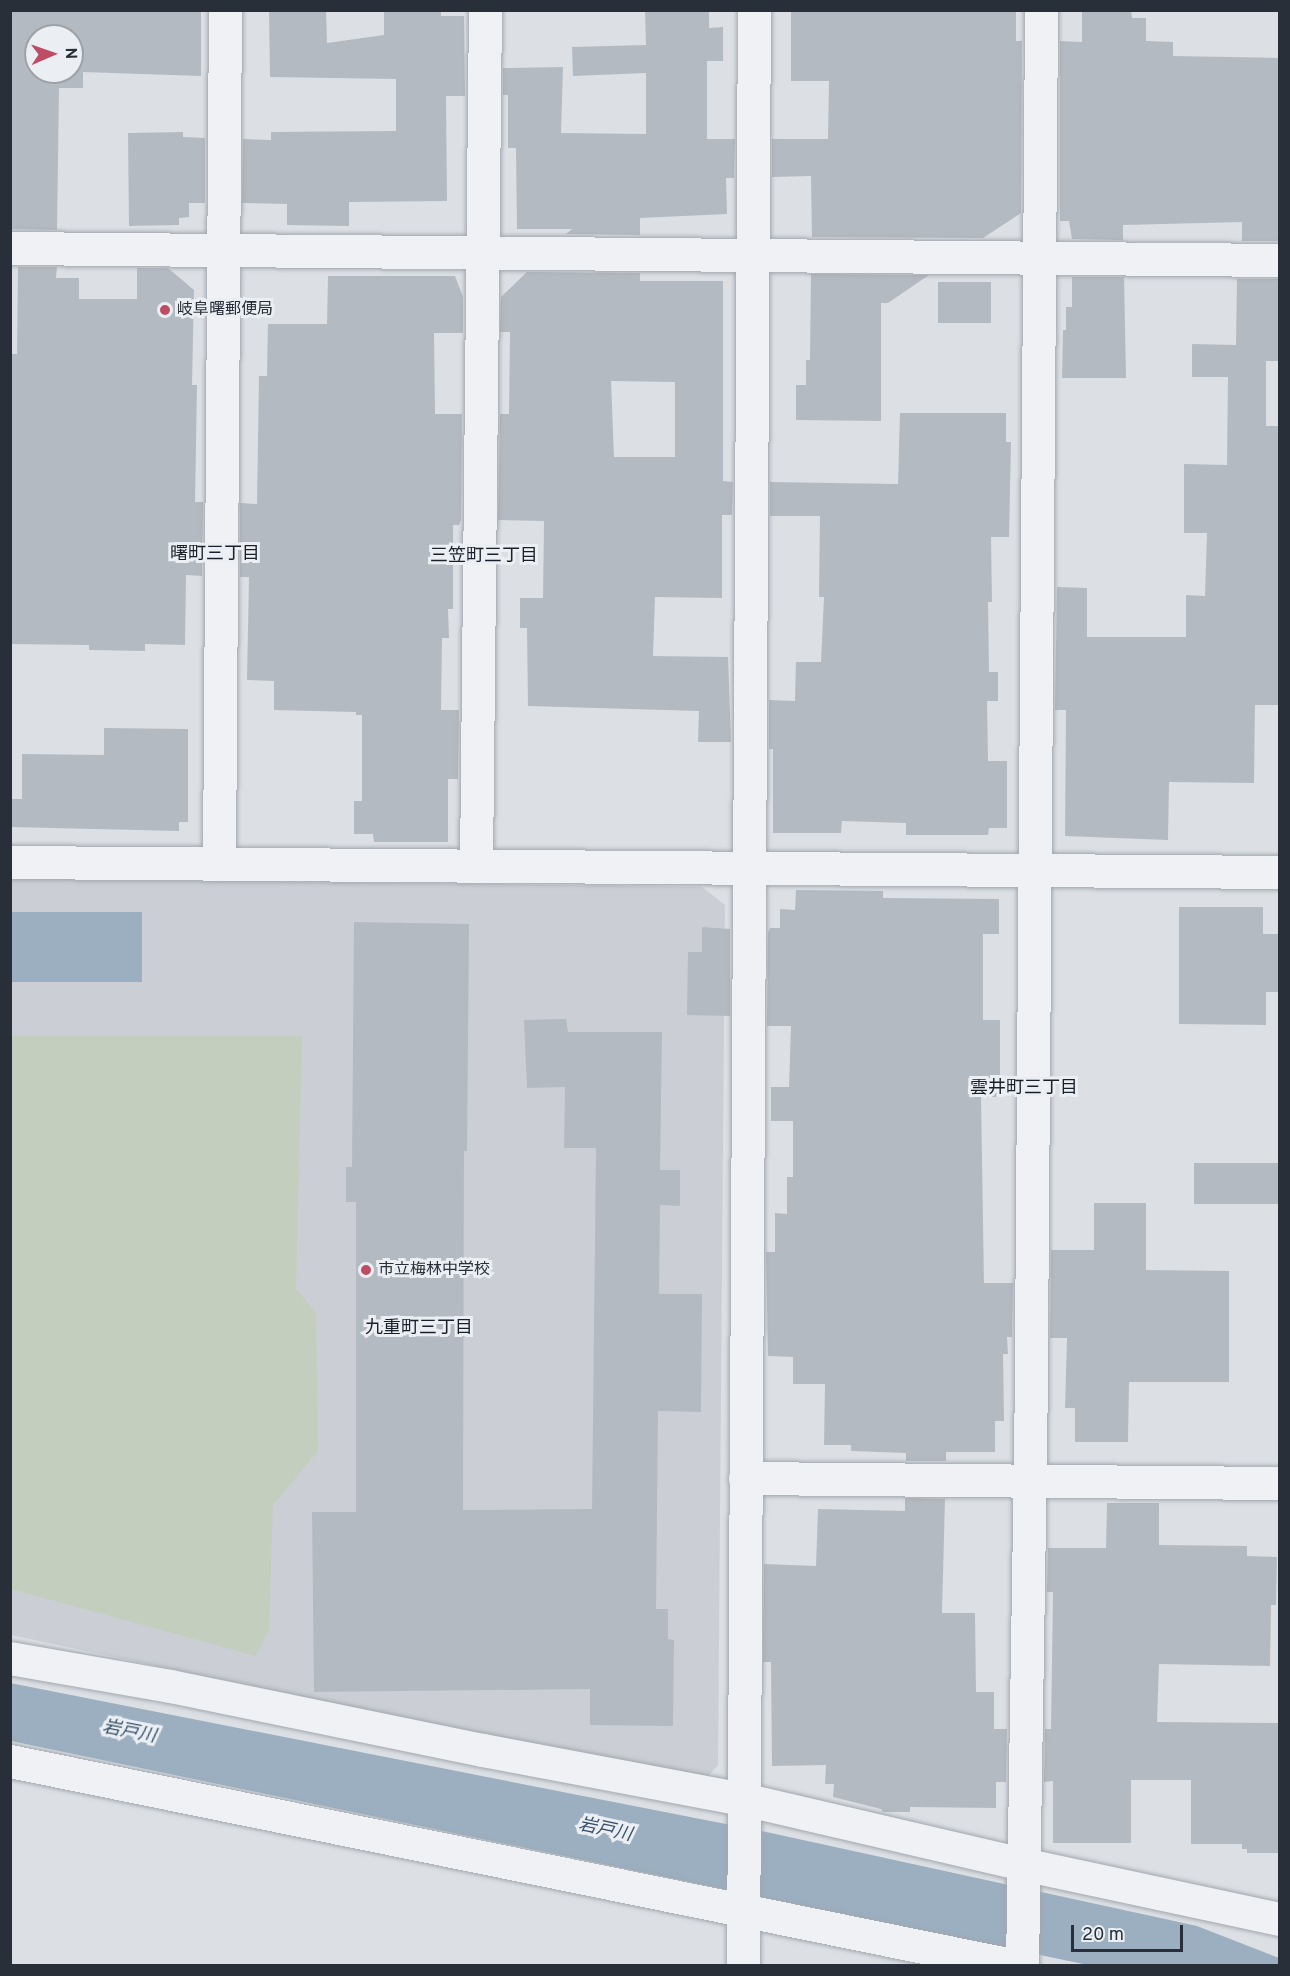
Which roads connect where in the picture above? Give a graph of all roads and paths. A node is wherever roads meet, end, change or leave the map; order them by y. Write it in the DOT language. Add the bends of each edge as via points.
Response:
graph roads {
  1 [pos="225,10"];
  2 [pos="485,10"];
  3 [pos="754,10"];
  4 [pos="1041,10"];
  5 [pos="10,248"];
  6 [pos="224,250"];
  7 [pos="482,252"];
  8 [pos="753,255"];
  9 [pos="1038,257"];
  10 [pos="1280,260"];
  11 [pos="10,862"];
  12 [pos="219,864"];
  13 [pos="476,866"];
  14 [pos="749,868"];
  15 [pos="1035,870"];
  16 [pos="1280,872"];
  17 [pos="745,1478"];
  18 [pos="1030,1480"];
  19 [pos="1280,1483"];
  20 [pos="10,1658"];
  21 [pos="10,1761"];
  22 [pos="743,1811"];
  23 [pos="1023,1872"];
  24 [pos="743,1901"];
  25 [pos="1280,1919"];
  26 [pos="1020,1962"];
  27 [pos="742,1965"];
  1 -- 6 [label="street"];
  2 -- 7 [label="street"];
  3 -- 8 [label="street"];
  4 -- 9 [label="street"];
  5 -- 6 [label="street"];
  6 -- 7 [label="street"];
  6 -- 12 [label="street"];
  7 -- 8 [label="street"];
  7 -- 13 [label="street"];
  8 -- 9 [label="street"];
  8 -- 14 [label="street"];
  9 -- 10 [label="street"];
  9 -- 15 [label="street"];
  11 -- 12 [label="street"];
  12 -- 13 [label="street"];
  13 -- 14 [label="street"];
  14 -- 15 [label="street"];
  14 -- 17 [label="street"];
  15 -- 16 [label="street"];
  15 -- 18 [label="street"];
  17 -- 18 [label="street"];
  17 -- 22 [label="street"];
  18 -- 19 [label="street"];
  18 -- 23 [label="street"];
  20 -- 22 [label="street" via="170,1686"];
  21 -- 24 [label="street"];
  22 -- 23 [label="street"];
  22 -- 24 [label="street"];
  23 -- 25 [label="street"];
  23 -- 26 [label="street"];
  24 -- 26 [label="street"];
  24 -- 27 [label="street"];
}
